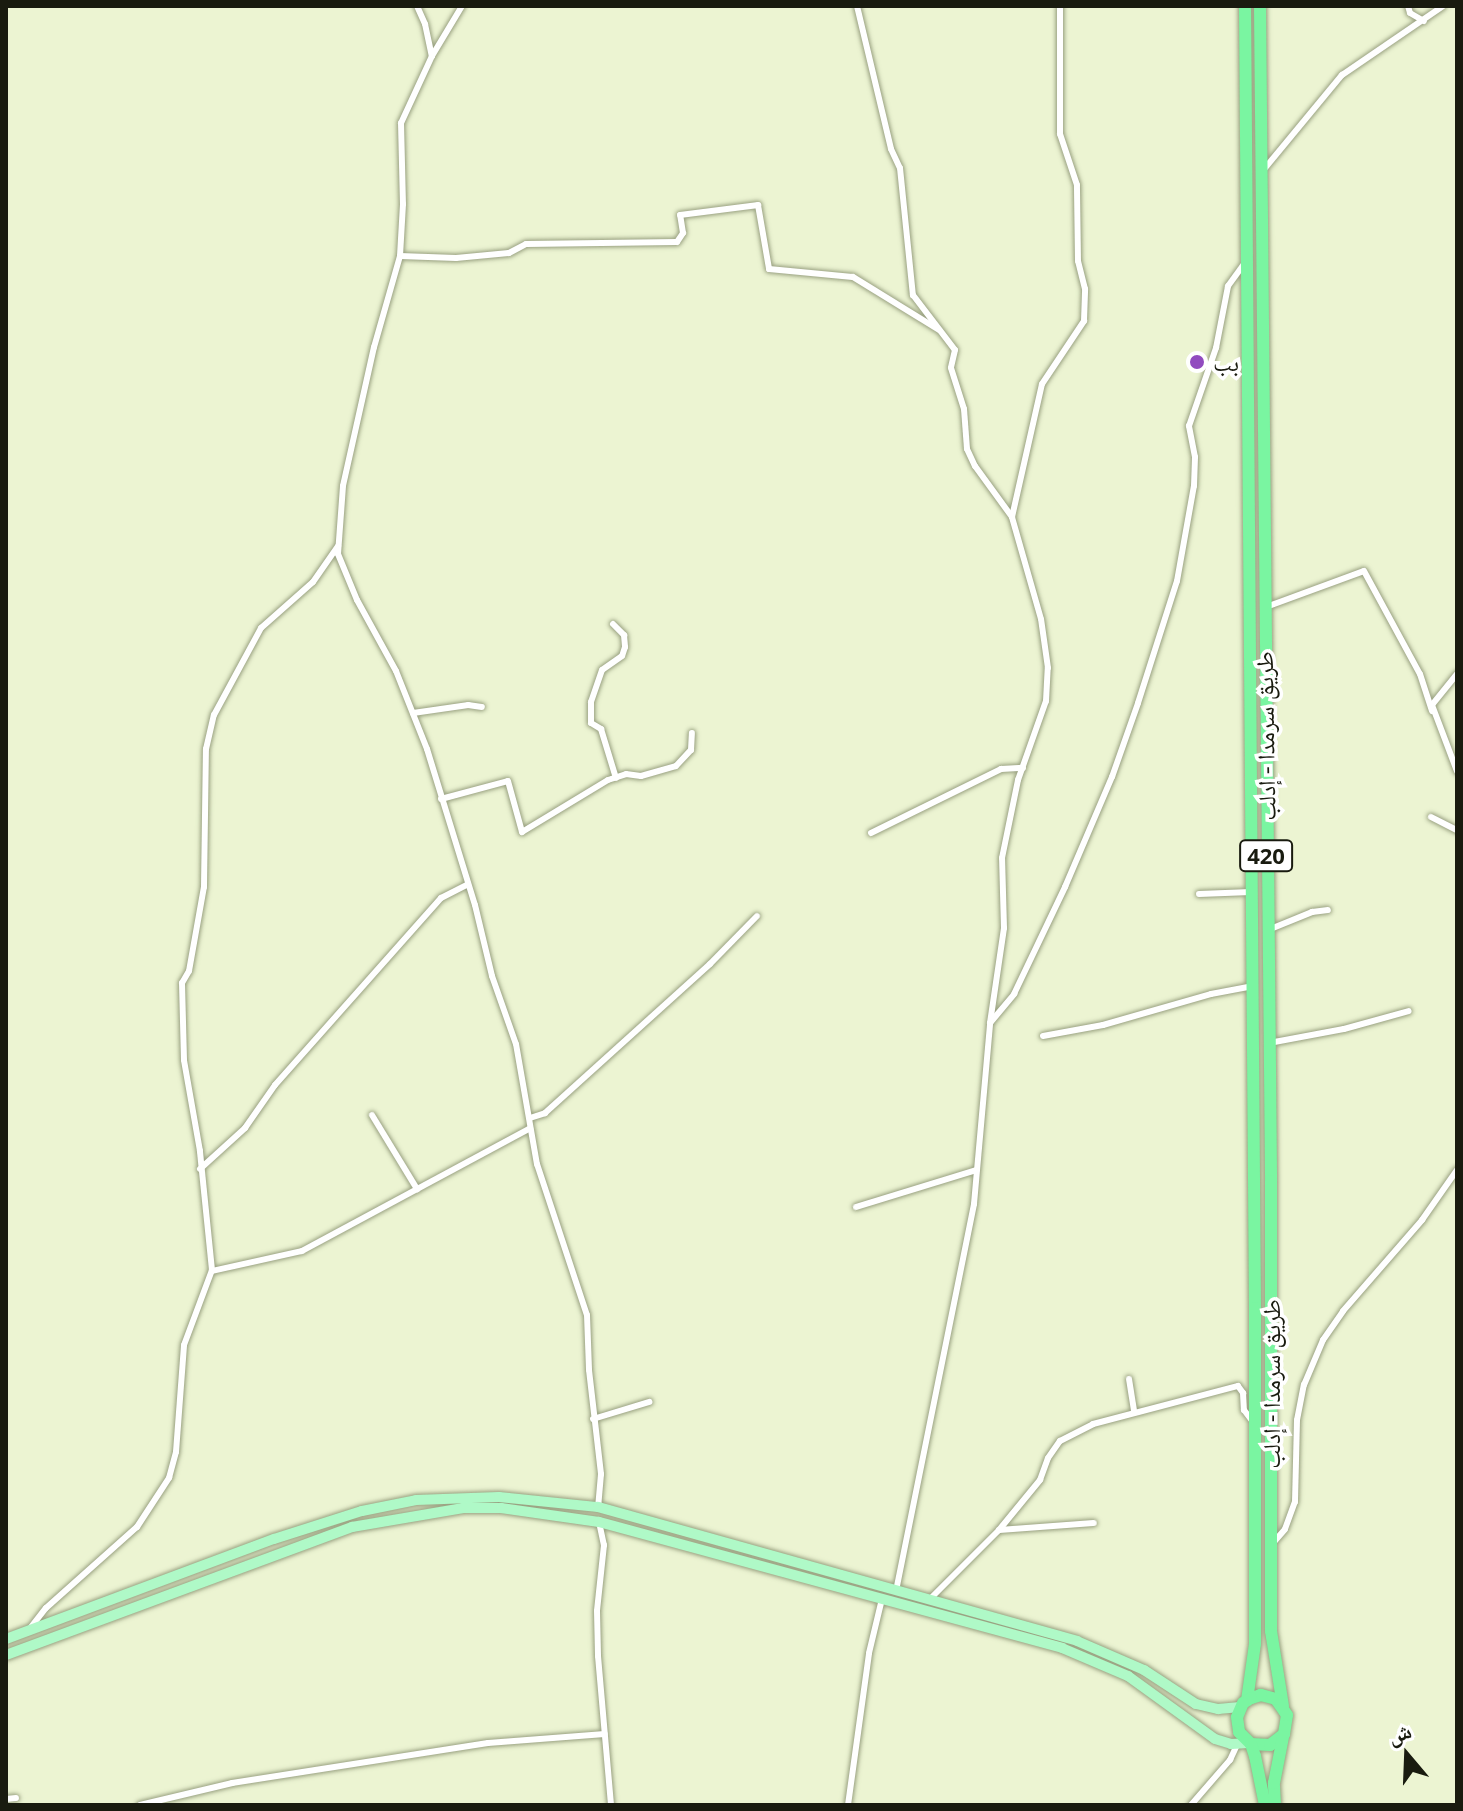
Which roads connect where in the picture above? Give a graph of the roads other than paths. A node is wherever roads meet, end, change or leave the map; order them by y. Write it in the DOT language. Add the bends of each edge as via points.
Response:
graph roads {
  1 [pos="417,6"];
  2 [pos="462,6"];
  3 [pos="857,6"];
  4 [pos="1060,6"];
  5 [pos="1245,6"];
  6 [pos="1260,6"];
  7 [pos="1408,6"];
  8 [pos="1443,6"];
  9 [pos="1424,21"];
  10 [pos="432,56"];
  11 [pos="1259,84"];
  12 [pos="1245,85"];
  13 [pos="1260,174"];
  14 [pos="400,256"];
  15 [pos="1246,261"];
  16 [pos="939,330"];
  17 [pos="1261,443"];
  18 [pos="1246,445"];
  19 [pos="1012,517"];
  20 [pos="338,546"];
  21 [pos="1263,608"];
  22 [pos="613,624"];
  23 [pos="1457,674"];
  24 [pos="482,707"];
  25 [pos="1432,711"];
  26 [pos="413,713"];
  27 [pos="692,733"];
  28 [pos="1455,759"];
  29 [pos="1023,768"];
  30 [pos="1457,771"];
  31 [pos="616,778"];
  32 [pos="441,799"];
  33 [pos="1431,817"];
  34 [pos="1457,830"];
  35 [pos="871,833"];
  36 [pos="468,884"];
  37 [pos="1252,892"];
  38 [pos="1199,894"];
  39 [pos="1328,910"];
  40 [pos="757,916"];
  41 [pos="1268,930"];
  42 [pos="1253,986"];
  43 [pos="1409,1011"];
  44 [pos="990,1023"];
  45 [pos="1043,1036"];
  46 [pos="1269,1043"];
  47 [pos="372,1115"];
  48 [pos="530,1118"];
  49 [pos="530,1128"];
  50 [pos="200,1169"];
  51 [pos="976,1170"];
  52 [pos="1457,1170"];
  53 [pos="417,1189"];
  54 [pos="856,1207"];
  55 [pos="212,1271"];
  56 [pos="1129,1379"];
  57 [pos="649,1402"];
  58 [pos="1134,1411"];
  59 [pos="593,1419"];
  60 [pos="1255,1425"];
  61 [pos="598,1507"];
  62 [pos="599,1522"];
  63 [pos="1094,1523"];
  64 [pos="999,1530"];
  65 [pos="1271,1545"];
  66 [pos="896,1591"];
  67 [pos="882,1599"];
  68 [pos="929,1600"];
  69 [pos="977,1619"];
  70 [pos="27,1632"];
  71 [pos="6,1639"];
  72 [pos="6,1655"];
  73 [pos="1244,1704"];
  74 [pos="1283,1706"];
  75 [pos="605,1734"];
  76 [pos="1284,1734"];
  77 [pos="1246,1744"];
  78 [pos="16,1798"];
  79 [pos="6,1799"];
  80 [pos="140,1805"];
  81 [pos="611,1805"];
  82 [pos="848,1805"];
  83 [pos="1191,1805"];
  84 [pos="1265,1805"];
  85 [pos="1275,1805"];
  1 -- 10 [label="street"];
  2 -- 10 [label="street"];
  3 -- 16 [label="street" via="900,168 913,295"];
  4 -- 19 [label="street" via="1060,134 1077,185 1084,321 1042,384"];
  5 -- 12 [label="highway, طريق سرمدا - إدلب / 420"];
  6 -- 11 [label="highway, طريق سرمدا - إدلب / 420"];
  7 -- 9 [label="street"];
  8 -- 9 [label="street"];
  9 -- 13 [label="street" via="1342,75"];
  10 -- 14 [label="street" via="401,123"];
  11 -- 12 [label="highway"];
  11 -- 13 [label="highway, طريق سرمدا - إدلب / 420"];
  12 -- 15 [label="highway, طريق سرمدا - إدلب / 420"];
  13 -- 17 [label="highway, طريق سرمدا - إدلب / 420"];
  14 -- 16 [label="street" via="509,253 526,244 677,242 683,233 680,215 758,205 769,269 853,277"];
  14 -- 20 [label="street" via="349,458"];
  15 -- 18 [label="highway, طريق سرمدا - إدلب / 420"];
  15 -- 44 [label="street" via="1228,286 1216,348 1189,426 1194,486 1179,567 1138,703 1065,887 1014,994"];
  16 -- 19 [label="street" via="955,350 951,368 964,409 967,449"];
  17 -- 18 [label="highway"];
  17 -- 21 [label="highway, طريق سرمدا - إدلب / 420"];
  18 -- 37 [label="highway, طريق سرمدا - إدلب / 420"];
  19 -- 29 [label="street" via="1041,619 1048,668 1046,701"];
  20 -- 26 [label="street" via="357,600"];
  20 -- 50 [label="street" via="313,582 261,628 214,715 206,749 204,887 182,983 184,1060"];
  21 -- 25 [label="street" via="1364,571 1420,674"];
  21 -- 41 [label="highway, طريق سرمدا - إدلب / 420"];
  22 -- 31 [label="street" via="624,635 625,647 622,656 602,670 591,702 591,723 601,729"];
  23 -- 25 [label="street" via="1434,699"];
  24 -- 26 [label="street"];
  25 -- 28 [label="street"];
  26 -- 32 [label="street"];
  27 -- 31 [label="street" via="691,750 676,766"];
  28 -- 30 [label="street"];
  29 -- 35 [label="street" via="1001,769"];
  29 -- 44 [label="street" via="1002,858 1004,928"];
  31 -- 32 [label="street" via="522,832 508,781"];
  32 -- 36 [label="street"];
  33 -- 34 [label="street"];
  36 -- 48 [label="street" via="516,1044"];
  36 -- 50 [label="street" via="434,906 275,1085 245,1128"];
  37 -- 38 [label="street"];
  37 -- 42 [label="highway, طريق سرمدا - إدلب / 420"];
  39 -- 41 [label="street"];
  40 -- 48 [label="street" via="545,1113"];
  41 -- 46 [label="highway, طريق سرمدا - إدلب / 420"];
  42 -- 45 [label="street"];
  42 -- 60 [label="highway, طريق سرمدا - إدلب / 420"];
  43 -- 46 [label="street"];
  44 -- 51 [label="street"];
  46 -- 65 [label="highway, طريق سرمدا - إدلب / 420"];
  47 -- 53 [label="street"];
  48 -- 49 [label="street"];
  49 -- 53 [label="street"];
  49 -- 59 [label="street" via="587,1315"];
  50 -- 55 [label="street"];
  51 -- 54 [label="street"];
  51 -- 66 [label="street" via="964,1261"];
  52 -- 65 [label="street" via="1323,1340 1304,1385 1297,1420 1295,1502 1285,1529"];
  53 -- 55 [label="street" via="302,1251"];
  55 -- 70 [label="street" via="184,1345 176,1452 169,1478 137,1527 46,1608"];
  56 -- 58 [label="street"];
  57 -- 59 [label="street"];
  58 -- 60 [label="street" via="1238,1386"];
  58 -- 64 [label="street" via="1060,1441 1040,1480"];
  59 -- 61 [label="street" via="601,1474"];
  60 -- 73 [label="highway, طريق سرمدا - إدلب / 420" via="1255,1644"];
  61 -- 66 [label="main road"];
  61 -- 70 [label="main road" via="499,1497 416,1500 362,1511"];
  62 -- 67 [label="main road"];
  62 -- 72 [label="main road" via="463,1508 352,1527"];
  62 -- 75 [label="street" via="604,1545 597,1611"];
  63 -- 64 [label="street"];
  64 -- 68 [label="street"];
  65 -- 74 [label="highway, طريق سرمدا - إدلب / 420" via="1271,1640"];
  66 -- 68 [label="main road"];
  67 -- 69 [label="main road"];
  67 -- 82 [label="street" via="869,1653"];
  68 -- 69 [label="main road"];
  69 -- 73 [label="main road" via="1104,1651 1196,1704 1218,1709"];
  69 -- 77 [label="main road" via="1118,1671 1215,1739"];
  70 -- 71 [label="main road"];
  73 -- 74 [label="highway" via="1266,1696"];
  73 -- 77 [label="highway" via="1237,1727"];
  74 -- 76 [label="highway" via="1288,1720"];
  75 -- 80 [label="street" via="488,1743 232,1783"];
  75 -- 81 [label="street"];
  76 -- 77 [label="highway" via="1270,1745"];
  76 -- 85 [label="highway"];
  77 -- 83 [label="street"];
  77 -- 84 [label="highway"];
  78 -- 79 [label="street"];
}
